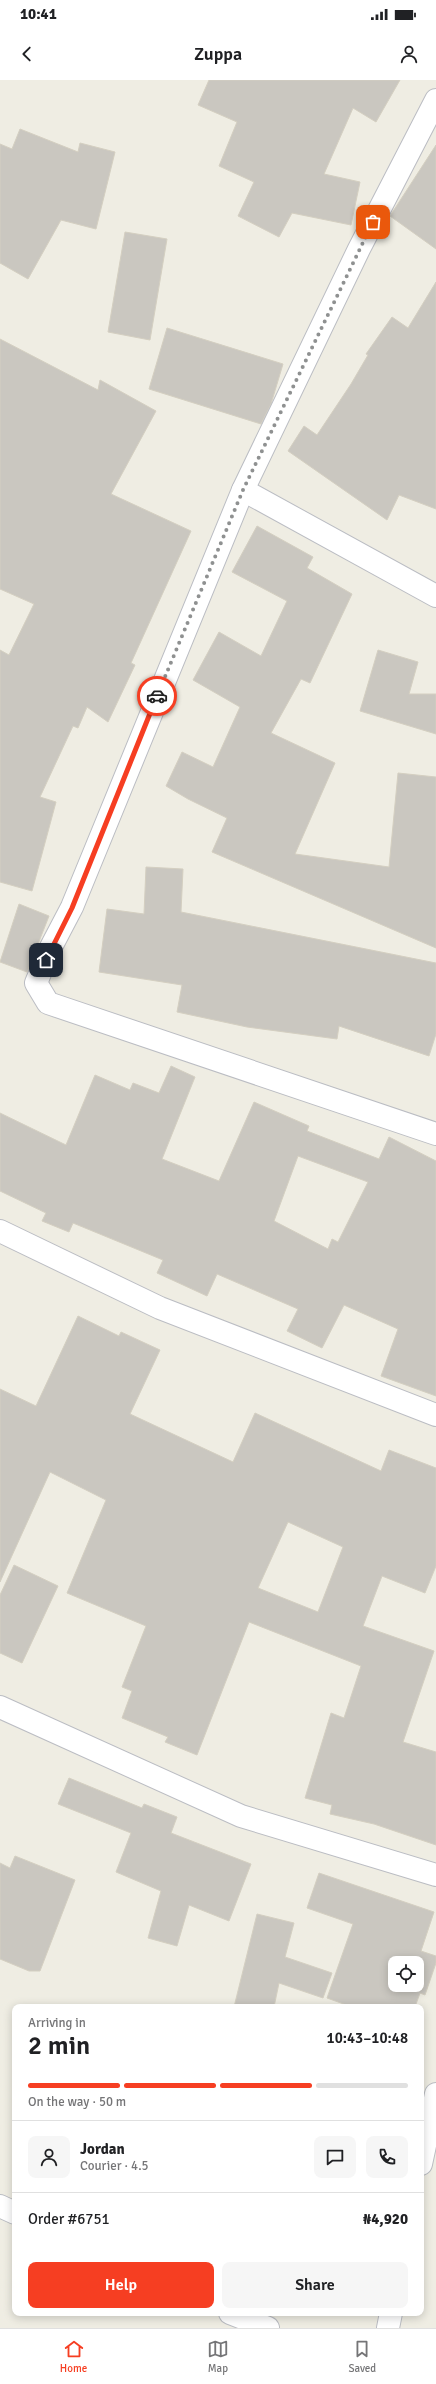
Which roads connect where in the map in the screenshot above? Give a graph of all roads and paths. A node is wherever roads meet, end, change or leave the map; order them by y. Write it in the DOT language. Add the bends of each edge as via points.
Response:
graph roads {
  1 [pos="436,100"];
  2 [pos="243,490"];
  3 [pos="436,596"];
  4 [pos="436,1134"];
  5 [pos="0,1230"];
  6 [pos="436,1415"];
  7 [pos="0,1707"];
  8 [pos="436,1875"];
  9 [pos="436,2094"];
  10 [pos="424,2150"];
  11 [pos="0,2206"];
  12 [pos="12,2212"];
  13 [pos="238,2316"];
  14 [pos="390,2316"];
  15 [pos="268,2328"];
  16 [pos="388,2328"];
  1 -- 2 [label="street" via="359,249"];
  2 -- 3 [label="street"];
  2 -- 4 [label="street" via="72,908 50,948 36,983 48,1003"];
  5 -- 6 [label="street" via="160,1308"];
  7 -- 8 [label="street" via="241,1816"];
  9 -- 10 [label="street"];
  11 -- 12 [label="street"];
  13 -- 15 [label="street"];
  14 -- 16 [label="street"];
}
